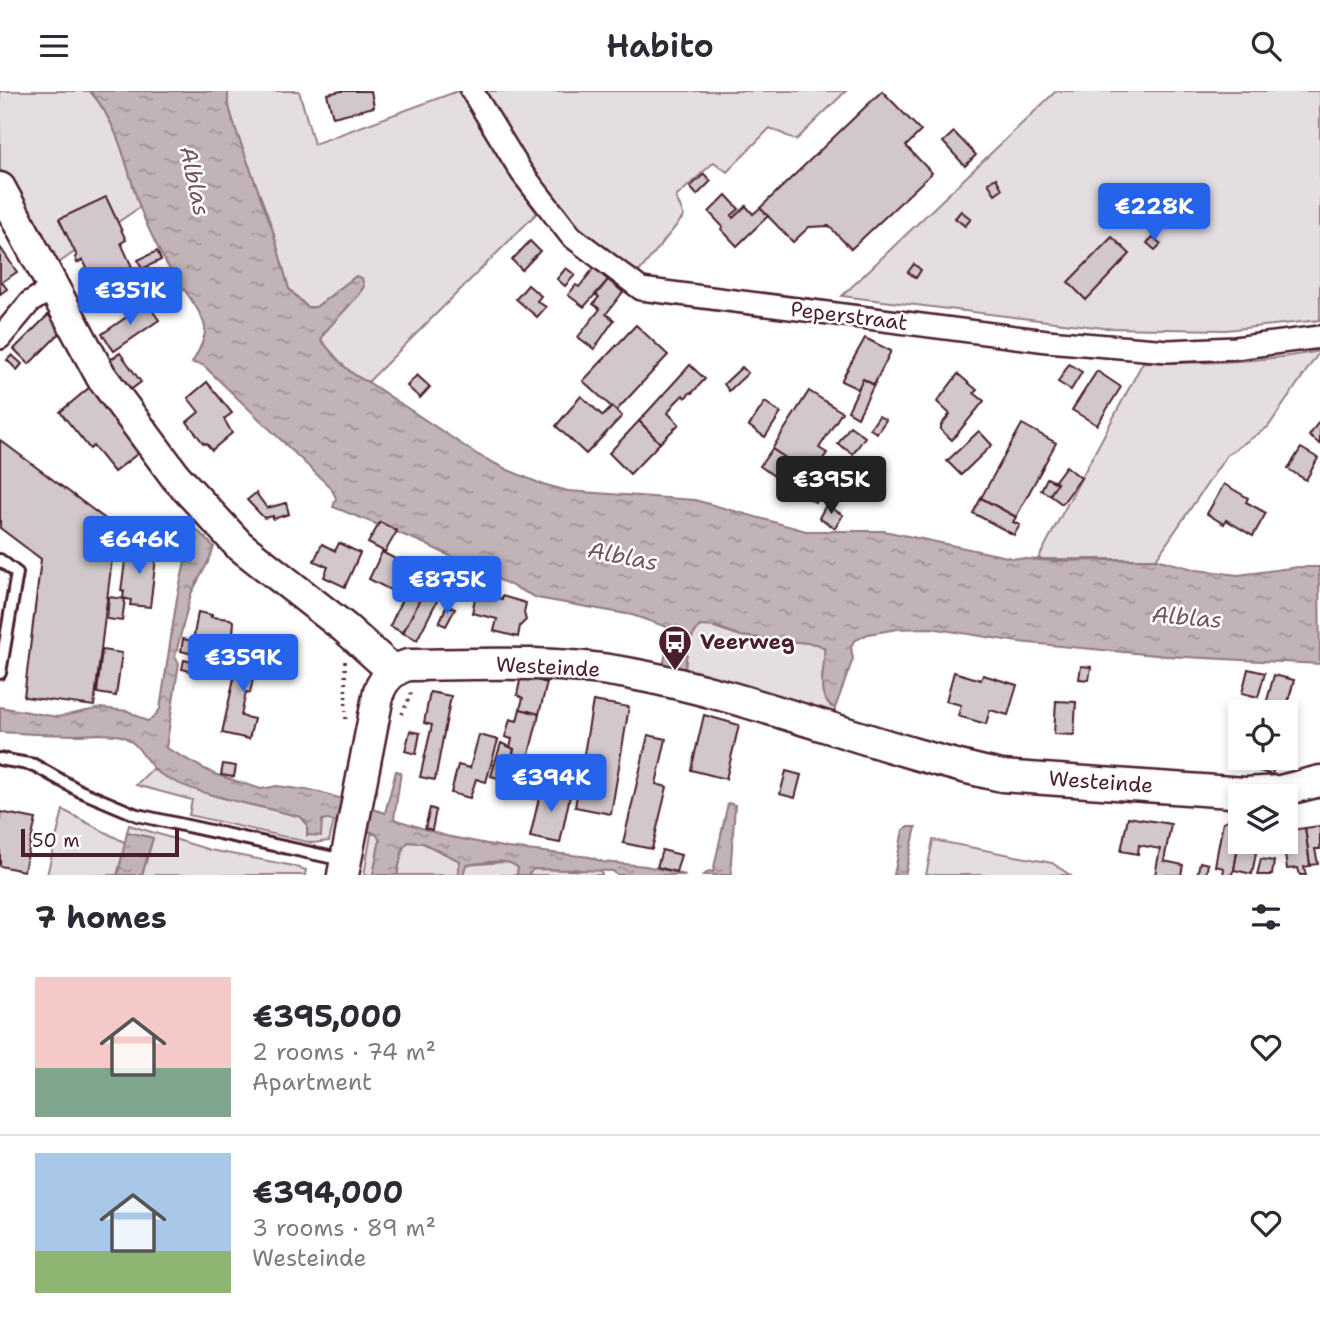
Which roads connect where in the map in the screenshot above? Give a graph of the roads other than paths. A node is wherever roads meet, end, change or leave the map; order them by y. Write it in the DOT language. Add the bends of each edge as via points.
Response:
graph roads {
  1 [pos="472,91"];
  2 [pos="0,188"];
  3 [pos="55,287"];
  4 [pos="1320,337"];
  5 [pos="0,338"];
  6 [pos="0,560"];
  7 [pos="393,671"];
  8 [pos="0,674"];
  9 [pos="0,759"];
  10 [pos="1320,781"];
  11 [pos="346,858"];
  1 -- 4 [label="street, Peperstraat" via="522,173 571,236 641,289 1047,341 1168,351"];
  2 -- 3 [label="street"];
  3 -- 5 [label="street" via="30,303"];
  3 -- 7 [label="street" via="101,376 176,477 239,545"];
  6 -- 8 [label="lane" via="17,573"];
  7 -- 10 [label="street, Westeinde" via="408,665 453,664 575,666 625,672 1002,776 1245,793 1280,791"];
  7 -- 11 [label="street" via="379,691"];
  9 -- 11 [label="lane" via="34,765 137,815"];
}
